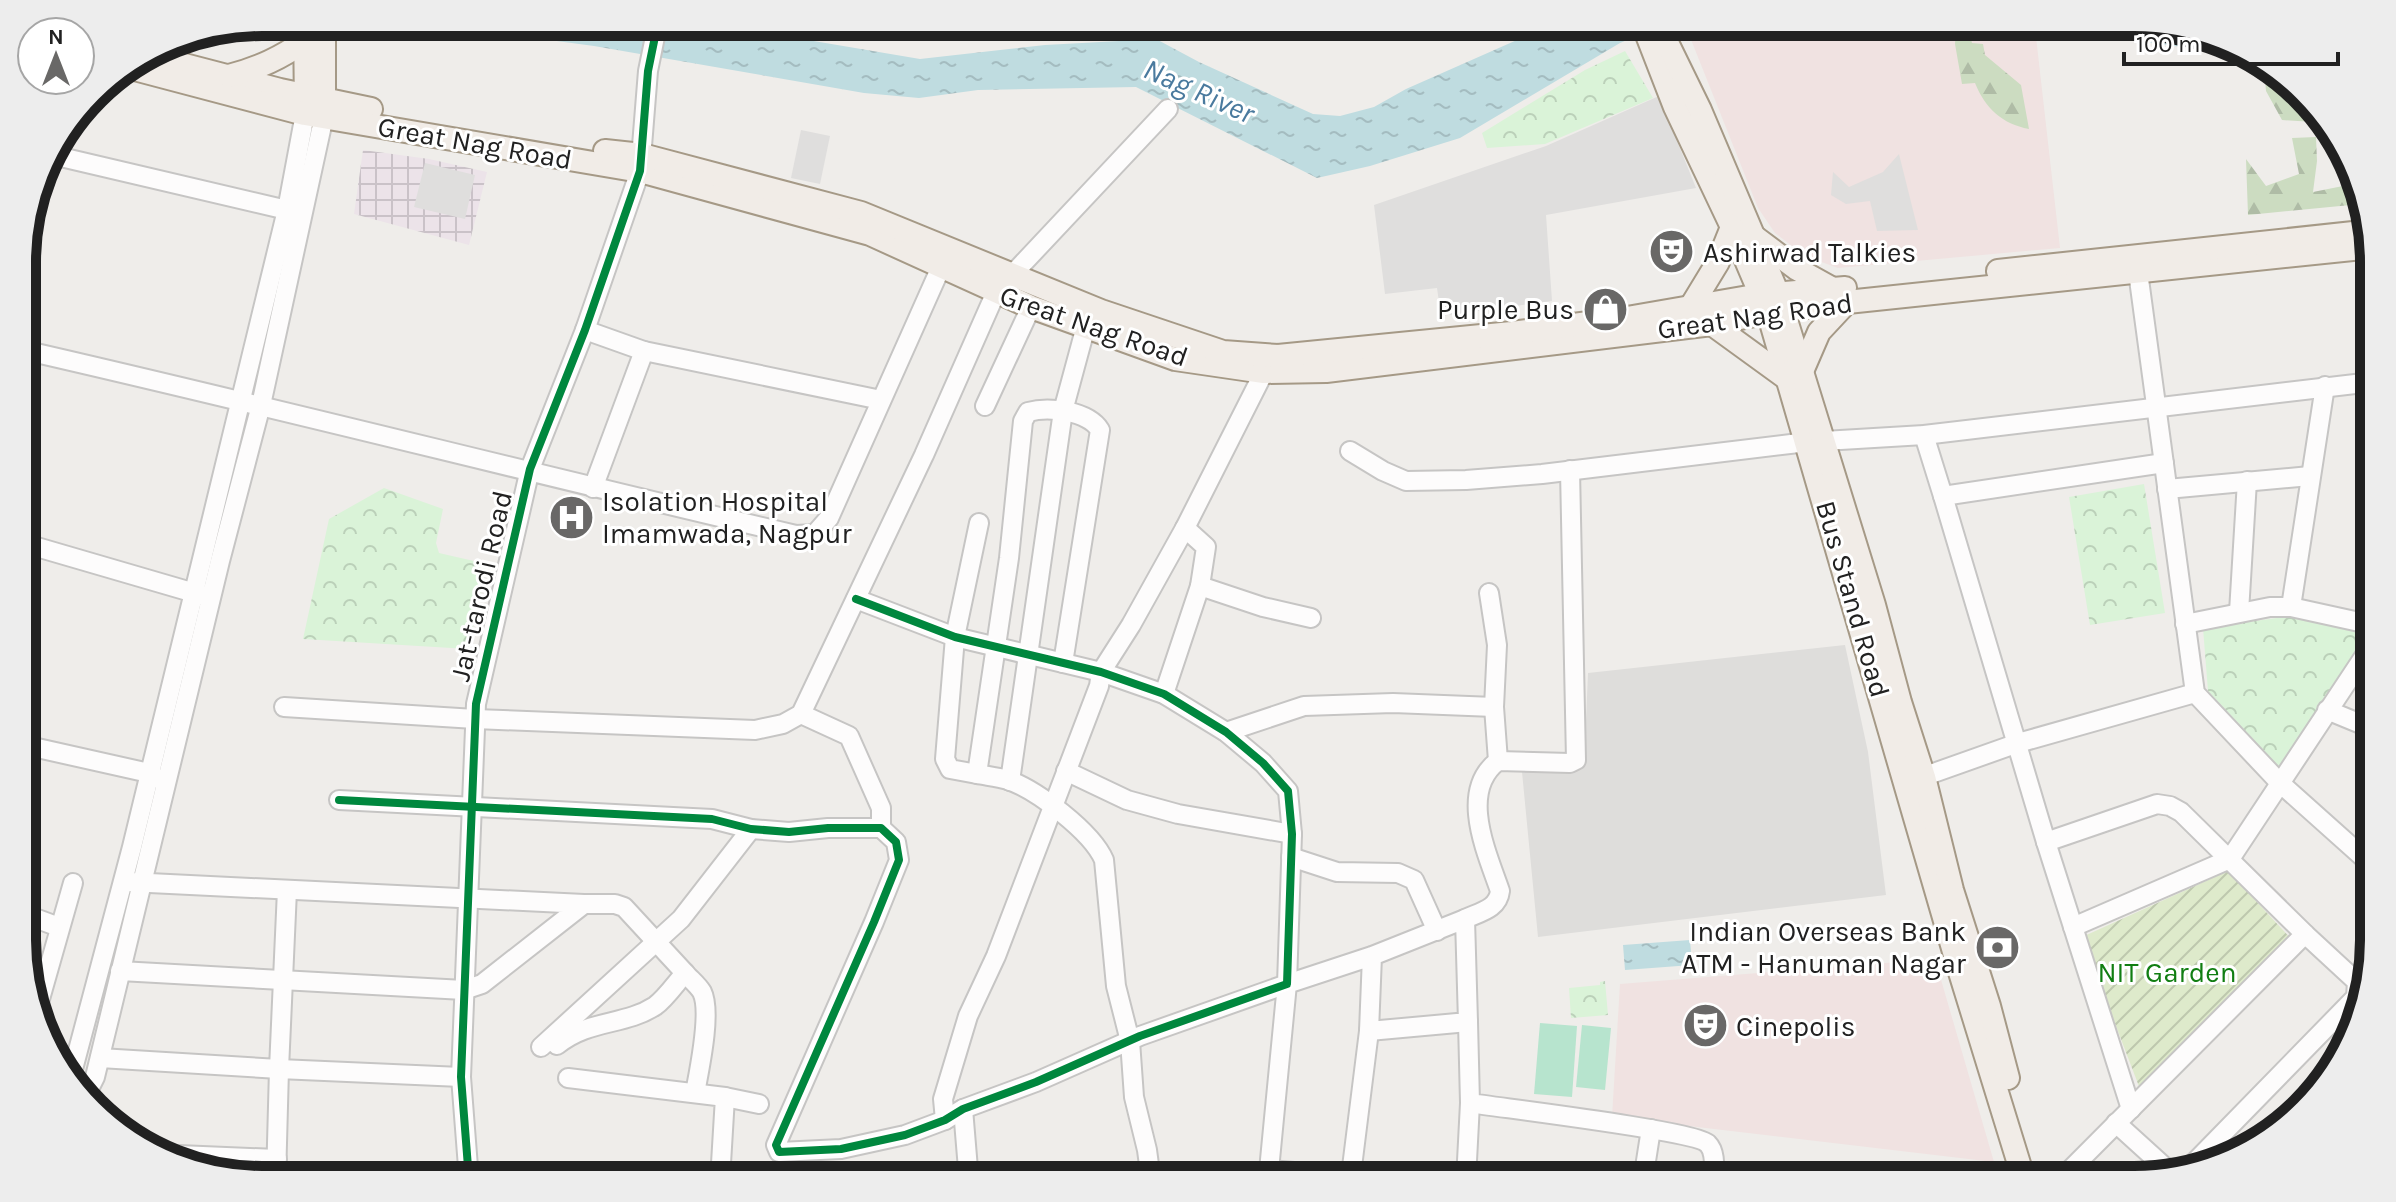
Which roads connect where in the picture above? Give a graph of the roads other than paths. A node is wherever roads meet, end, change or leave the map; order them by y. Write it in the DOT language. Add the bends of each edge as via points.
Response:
graph roads {
  1 [pos="305,36"];
  2 [pos="313,36"];
  3 [pos="655,36"];
  4 [pos="1654,36"];
  5 [pos="1657,36"];
  6 [pos="163,59"];
  7 [pos="142,70"];
  8 [pos="228,77"];
  9 [pos="315,107"];
  10 [pos="1168,109"];
  11 [pos="62,157"];
  12 [pos="641,163"];
  13 [pos="287,210"];
  14 [pos="1732,227"];
  15 [pos="2358,233"];
  16 [pos="1755,238"];
  17 [pos="2359,248"];
  18 [pos="941,267"];
  19 [pos="2138,272"];
  20 [pos="1012,274"];
  21 [pos="996,292"];
  22 [pos="1840,296"];
  23 [pos="1772,303"];
  24 [pos="1031,307"];
  25 [pos="1690,308"];
  26 [pos="1712,324"];
  27 [pos="1086,326"];
  28 [pos="585,330"];
  29 [pos="644,351"];
  30 [pos="36,353"];
  31 [pos="1264,372"];
  32 [pos="1794,373"];
  33 [pos="2360,383"];
  34 [pos="2325,386"];
  35 [pos="240,399"];
  36 [pos="881,400"];
  37 [pos="261,405"];
  38 [pos="985,406"];
  39 [pos="2156,408"];
  40 [pos="1063,411"];
  41 [pos="1924,435"];
  42 [pos="1816,442"];
  43 [pos="1350,451"];
  44 [pos="2164,463"];
  45 [pos="530,469"];
  46 [pos="1570,470"];
  47 [pos="2310,476"];
  48 [pos="2247,481"];
  49 [pos="593,488"];
  50 [pos="2167,489"];
  51 [pos="1943,496"];
  52 [pos="979,523"];
  53 [pos="1185,528"];
  54 [pos="36,547"];
  55 [pos="1200,586"];
  56 [pos="1489,593"];
  57 [pos="202,595"];
  58 [pos="856,599"];
  59 [pos="2291,607"];
  60 [pos="2239,612"];
  61 [pos="1311,618"];
  62 [pos="2360,623"];
  63 [pos="2185,624"];
  64 [pos="955,637"];
  65 [pos="996,645"];
  66 [pos="2360,648"];
  67 [pos="1029,655"];
  68 [pos="1063,663"];
  69 [pos="1101,672"];
  70 [pos="2195,693"];
  71 [pos="1164,694"];
  72 [pos="284,707"];
  73 [pos="1494,707"];
  74 [pos="2327,710"];
  75 [pos="801,714"];
  76 [pos="475,719"];
  77 [pos="2360,724"];
  78 [pos="1226,732"];
  79 [pos="2018,743"];
  80 [pos="36,748"];
  81 [pos="1498,761"];
  82 [pos="1066,771"];
  83 [pos="149,773"];
  84 [pos="977,774"];
  85 [pos="1915,780"];
  86 [pos="1010,781"];
  87 [pos="2280,783"];
  88 [pos="165,786"];
  89 [pos="339,800"];
  90 [pos="472,807"];
  91 [pos="1054,807"];
  92 [pos="881,828"];
  93 [pos="751,829"];
  94 [pos="1292,834"];
  95 [pos="2046,842"];
  96 [pos="2360,854"];
  97 [pos="1291,857"];
  98 [pos="2230,859"];
  99 [pos="132,882"];
  100 [pos="73,883"];
  101 [pos="287,890"];
  102 [pos="468,897"];
  103 [pos="584,904"];
  104 [pos="36,918"];
  105 [pos="1465,919"];
  106 [pos="59,927"];
  107 [pos="2073,927"];
  108 [pos="1437,931"];
  109 [pos="2305,934"];
  110 [pos="657,942"];
  111 [pos="1372,956"];
  112 [pos="120,971"];
  113 [pos="685,973"];
  114 [pos="284,980"];
  115 [pos="2356,981"];
  116 [pos="1287,984"];
  117 [pos="42,990"];
  118 [pos="464,990"];
  119 [pos="2351,1003"];
  120 [pos="1468,1022"];
  121 [pos="1369,1031"];
  122 [pos="1130,1041"];
  123 [pos="100,1058"];
  124 [pos="74,1065"];
  125 [pos="279,1069"];
  126 [pos="461,1077"];
  127 [pos="568,1078"];
  128 [pos="90,1086"];
  129 [pos="695,1093"];
  130 [pos="725,1097"];
  131 [pos="1470,1103"];
  132 [pos="759,1104"];
  133 [pos="963,1109"];
  134 [pos="2131,1109"];
  135 [pos="945,1120"];
  136 [pos="2116,1123"];
  137 [pos="1651,1129"];
  138 [pos="197,1156"];
  139 [pos="2201,1156"];
  140 [pos="277,1159"];
  141 [pos="2161,1164"];
  142 [pos="277,1166"];
  143 [pos="468,1166"];
  144 [pos="721,1166"];
  145 [pos="968,1166"];
  146 [pos="1149,1166"];
  147 [pos="1269,1166"];
  148 [pos="1352,1166"];
  149 [pos="1467,1166"];
  150 [pos="1645,1166"];
  151 [pos="1713,1166"];
  152 [pos="2020,1166"];
  153 [pos="2033,1166"];
  154 [pos="2074,1166"];
  1 -- 8 [label="main road" via="264,67"];
  2 -- 9 [label="main road"];
  3 -- 12 [label="street, Jat-tarodi Road"];
  4 -- 14 [label="main road, Bus Stand Road" via="1675,107"];
  5 -- 16 [label="main road" via="1700,110"];
  6 -- 8 [label="main road, Great Nag Road"];
  7 -- 9 [label="main road, Great Nag Road"];
  8 -- 9 [label="main road, Great Nag Road"];
  9 -- 12 [label="main road, Great Nag Road"];
  9 -- 13 [label="street"];
  9 -- 37 [label="street"];
  10 -- 20 [label="street"];
  11 -- 13 [label="street"];
  12 -- 18 [label="main road, Great Nag Road" via="870,234"];
  12 -- 20 [label="main road, Great Nag Road" via="861,213"];
  12 -- 28 [label="street, Jat-tarodi Road"];
  13 -- 35 [label="street"];
  14 -- 23 [label="main road, Bus Stand Road"];
  14 -- 25 [label="main road"];
  15 -- 22 [label="main road, Great Nag Road"];
  16 -- 22 [label="main road"];
  16 -- 23 [label="main road"];
  17 -- 19 [label="main road, Great Nag Road"];
  18 -- 21 [label="main road, Great Nag Road"];
  18 -- 36 [label="street"];
  19 -- 22 [label="main road, Great Nag Road"];
  19 -- 39 [label="street"];
  20 -- 21 [label="street"];
  20 -- 25 [label="main road, Great Nag Road" via="1223,352 1278,356 1512,333"];
  21 -- 24 [label="main road, Great Nag Road"];
  21 -- 58 [label="street"];
  22 -- 23 [label="main road, Great Nag Road"];
  22 -- 32 [label="main road"];
  23 -- 25 [label="main road, Great Nag Road"];
  23 -- 26 [label="main road, Great Nag Road"];
  23 -- 32 [label="main road, Bus Stand Road"];
  24 -- 27 [label="main road, Great Nag Road"];
  24 -- 38 [label="street"];
  26 -- 31 [label="main road, Great Nag Road" via="1326,371"];
  26 -- 32 [label="main road"];
  27 -- 31 [label="main road, Great Nag Road" via="1175,359"];
  27 -- 40 [label="street"];
  28 -- 29 [label="street"];
  28 -- 45 [label="street, Jat-tarodi Road"];
  29 -- 36 [label="street"];
  29 -- 49 [label="street"];
  30 -- 35 [label="street"];
  31 -- 53 [label="street"];
  32 -- 42 [label="main road, Bus Stand Road"];
  33 -- 34 [label="street"];
  34 -- 39 [label="street"];
  34 -- 47 [label="street"];
  35 -- 37 [label="street"];
  35 -- 57 [label="street"];
  36 -- 49 [label="street" via="829,518 815,534 796,535"];
  37 -- 45 [label="street"];
  37 -- 57 [label="street"];
  39 -- 41 [label="street"];
  39 -- 44 [label="street"];
  40 -- 65 [label="street" via="1028,412 1023,421"];
  40 -- 67 [label="street"];
  40 -- 68 [label="street" via="1100,430"];
  41 -- 42 [label="street"];
  41 -- 51 [label="street"];
  42 -- 46 [label="street"];
  42 -- 85 [label="main road, Bus Stand Road"];
  43 -- 46 [label="street" via="1406,481"];
  44 -- 50 [label="street"];
  44 -- 51 [label="street"];
  45 -- 49 [label="street"];
  45 -- 76 [label="street, Jat-tarodi Road"];
  46 -- 81 [label="street" via="1576,760"];
  47 -- 48 [label="street"];
  47 -- 59 [label="street"];
  48 -- 50 [label="street"];
  48 -- 60 [label="street"];
  50 -- 63 [label="street"];
  51 -- 79 [label="street"];
  52 -- 64 [label="street"];
  53 -- 55 [label="street" via="1206,547"];
  53 -- 69 [label="street"];
  54 -- 57 [label="street"];
  55 -- 61 [label="street"];
  55 -- 71 [label="street"];
  56 -- 73 [label="street" via="1497,645"];
  57 -- 83 [label="street"];
  57 -- 88 [label="street"];
  58 -- 64 [label="street"];
  58 -- 75 [label="street"];
  59 -- 60 [label="street"];
  59 -- 62 [label="street"];
  60 -- 63 [label="street"];
  63 -- 70 [label="street"];
  64 -- 65 [label="street"];
  64 -- 84 [label="street" via="945,759 950,769"];
  65 -- 67 [label="street"];
  65 -- 84 [label="street"];
  66 -- 74 [label="street"];
  67 -- 68 [label="street"];
  67 -- 86 [label="street"];
  68 -- 69 [label="street"];
  69 -- 71 [label="street"];
  69 -- 82 [label="street"];
  70 -- 79 [label="street"];
  70 -- 87 [label="street"];
  71 -- 78 [label="street"];
  72 -- 76 [label="street"];
  73 -- 78 [label="street" via="1304,706"];
  73 -- 81 [label="street"];
  74 -- 77 [label="street"];
  74 -- 87 [label="street"];
  75 -- 76 [label="street" via="755,730"];
  75 -- 92 [label="street" via="849,736 881,808"];
  76 -- 90 [label="street, Jat-tarodi Road"];
  78 -- 94 [label="street" via="1288,791"];
  79 -- 85 [label="street"];
  79 -- 95 [label="street"];
  80 -- 83 [label="street"];
  81 -- 105 [label="street" via="1483,775 1478,791 1480,829 1499,901"];
  82 -- 91 [label="street"];
  82 -- 94 [label="street" via="1127,800"];
  83 -- 88 [label="street"];
  83 -- 99 [label="street"];
  84 -- 86 [label="street"];
  85 -- 152 [label="main road, Bus Stand Road" via="1959,969"];
  85 -- 153 [label="main road" via="1989,1006"];
  86 -- 91 [label="street"];
  87 -- 96 [label="street"];
  87 -- 98 [label="street"];
  88 -- 99 [label="street"];
  89 -- 90 [label="street"];
  90 -- 93 [label="street" via="712,819"];
  90 -- 102 [label="street, Jat-tarodi Road"];
  91 -- 122 [label="street" via="1099,848 1104,860 1116,986"];
  91 -- 135 [label="street" via="968,1016 943,1099"];
  92 -- 93 [label="street"];
  92 -- 135 [label="street" via="896,842 899,860 776,1149 841,1149"];
  93 -- 110 [label="street"];
  94 -- 97 [label="street"];
  95 -- 98 [label="street" via="2157,804 2181,812"];
  95 -- 107 [label="street"];
  97 -- 108 [label="street" via="1337,872 1406,875 1414,880"];
  97 -- 116 [label="street"];
  98 -- 107 [label="street"];
  98 -- 109 [label="street"];
  99 -- 101 [label="street"];
  99 -- 112 [label="street"];
  99 -- 124 [label="street"];
  100 -- 106 [label="street"];
  101 -- 102 [label="street"];
  101 -- 114 [label="street"];
  102 -- 103 [label="street"];
  102 -- 118 [label="street, Jat-tarodi Road"];
  103 -- 110 [label="street" via="624,907"];
  103 -- 118 [label="street" via="482,984"];
  104 -- 106 [label="street"];
  105 -- 108 [label="street"];
  105 -- 120 [label="street"];
  106 -- 117 [label="street"];
  107 -- 134 [label="street"];
  108 -- 111 [label="street"];
  109 -- 115 [label="street"];
  109 -- 134 [label="street"];
  110 -- 113 [label="street"];
  110 -- 113 [label="street" via="574,1015 549,1046 583,1028 656,1005"];
  111 -- 116 [label="street"];
  111 -- 121 [label="street"];
  112 -- 114 [label="street"];
  112 -- 123 [label="street"];
  113 -- 129 [label="street" via="705,1003"];
  114 -- 118 [label="street"];
  114 -- 125 [label="street"];
  116 -- 122 [label="street"];
  116 -- 147 [label="street"];
  118 -- 126 [label="street, Jat-tarodi Road"];
  119 -- 139 [label="street"];
  120 -- 121 [label="street"];
  120 -- 131 [label="street"];
  121 -- 148 [label="street"];
  122 -- 133 [label="street"];
  122 -- 146 [label="street" via="1134,1097"];
  123 -- 125 [label="street"];
  123 -- 128 [label="street"];
  125 -- 126 [label="street"];
  125 -- 140 [label="street"];
  126 -- 143 [label="street, Jat-tarodi Road"];
  127 -- 129 [label="street"];
  129 -- 130 [label="street"];
  130 -- 132 [label="street"];
  130 -- 144 [label="street"];
  131 -- 137 [label="street"];
  131 -- 149 [label="street"];
  133 -- 135 [label="street"];
  133 -- 145 [label="street"];
  134 -- 136 [label="street"];
  136 -- 141 [label="street"];
  136 -- 154 [label="street"];
  137 -- 150 [label="street"];
  137 -- 151 [label="street" via="1701,1139 1709,1144"];
  138 -- 140 [label="street"];
  140 -- 142 [label="street"];
}
